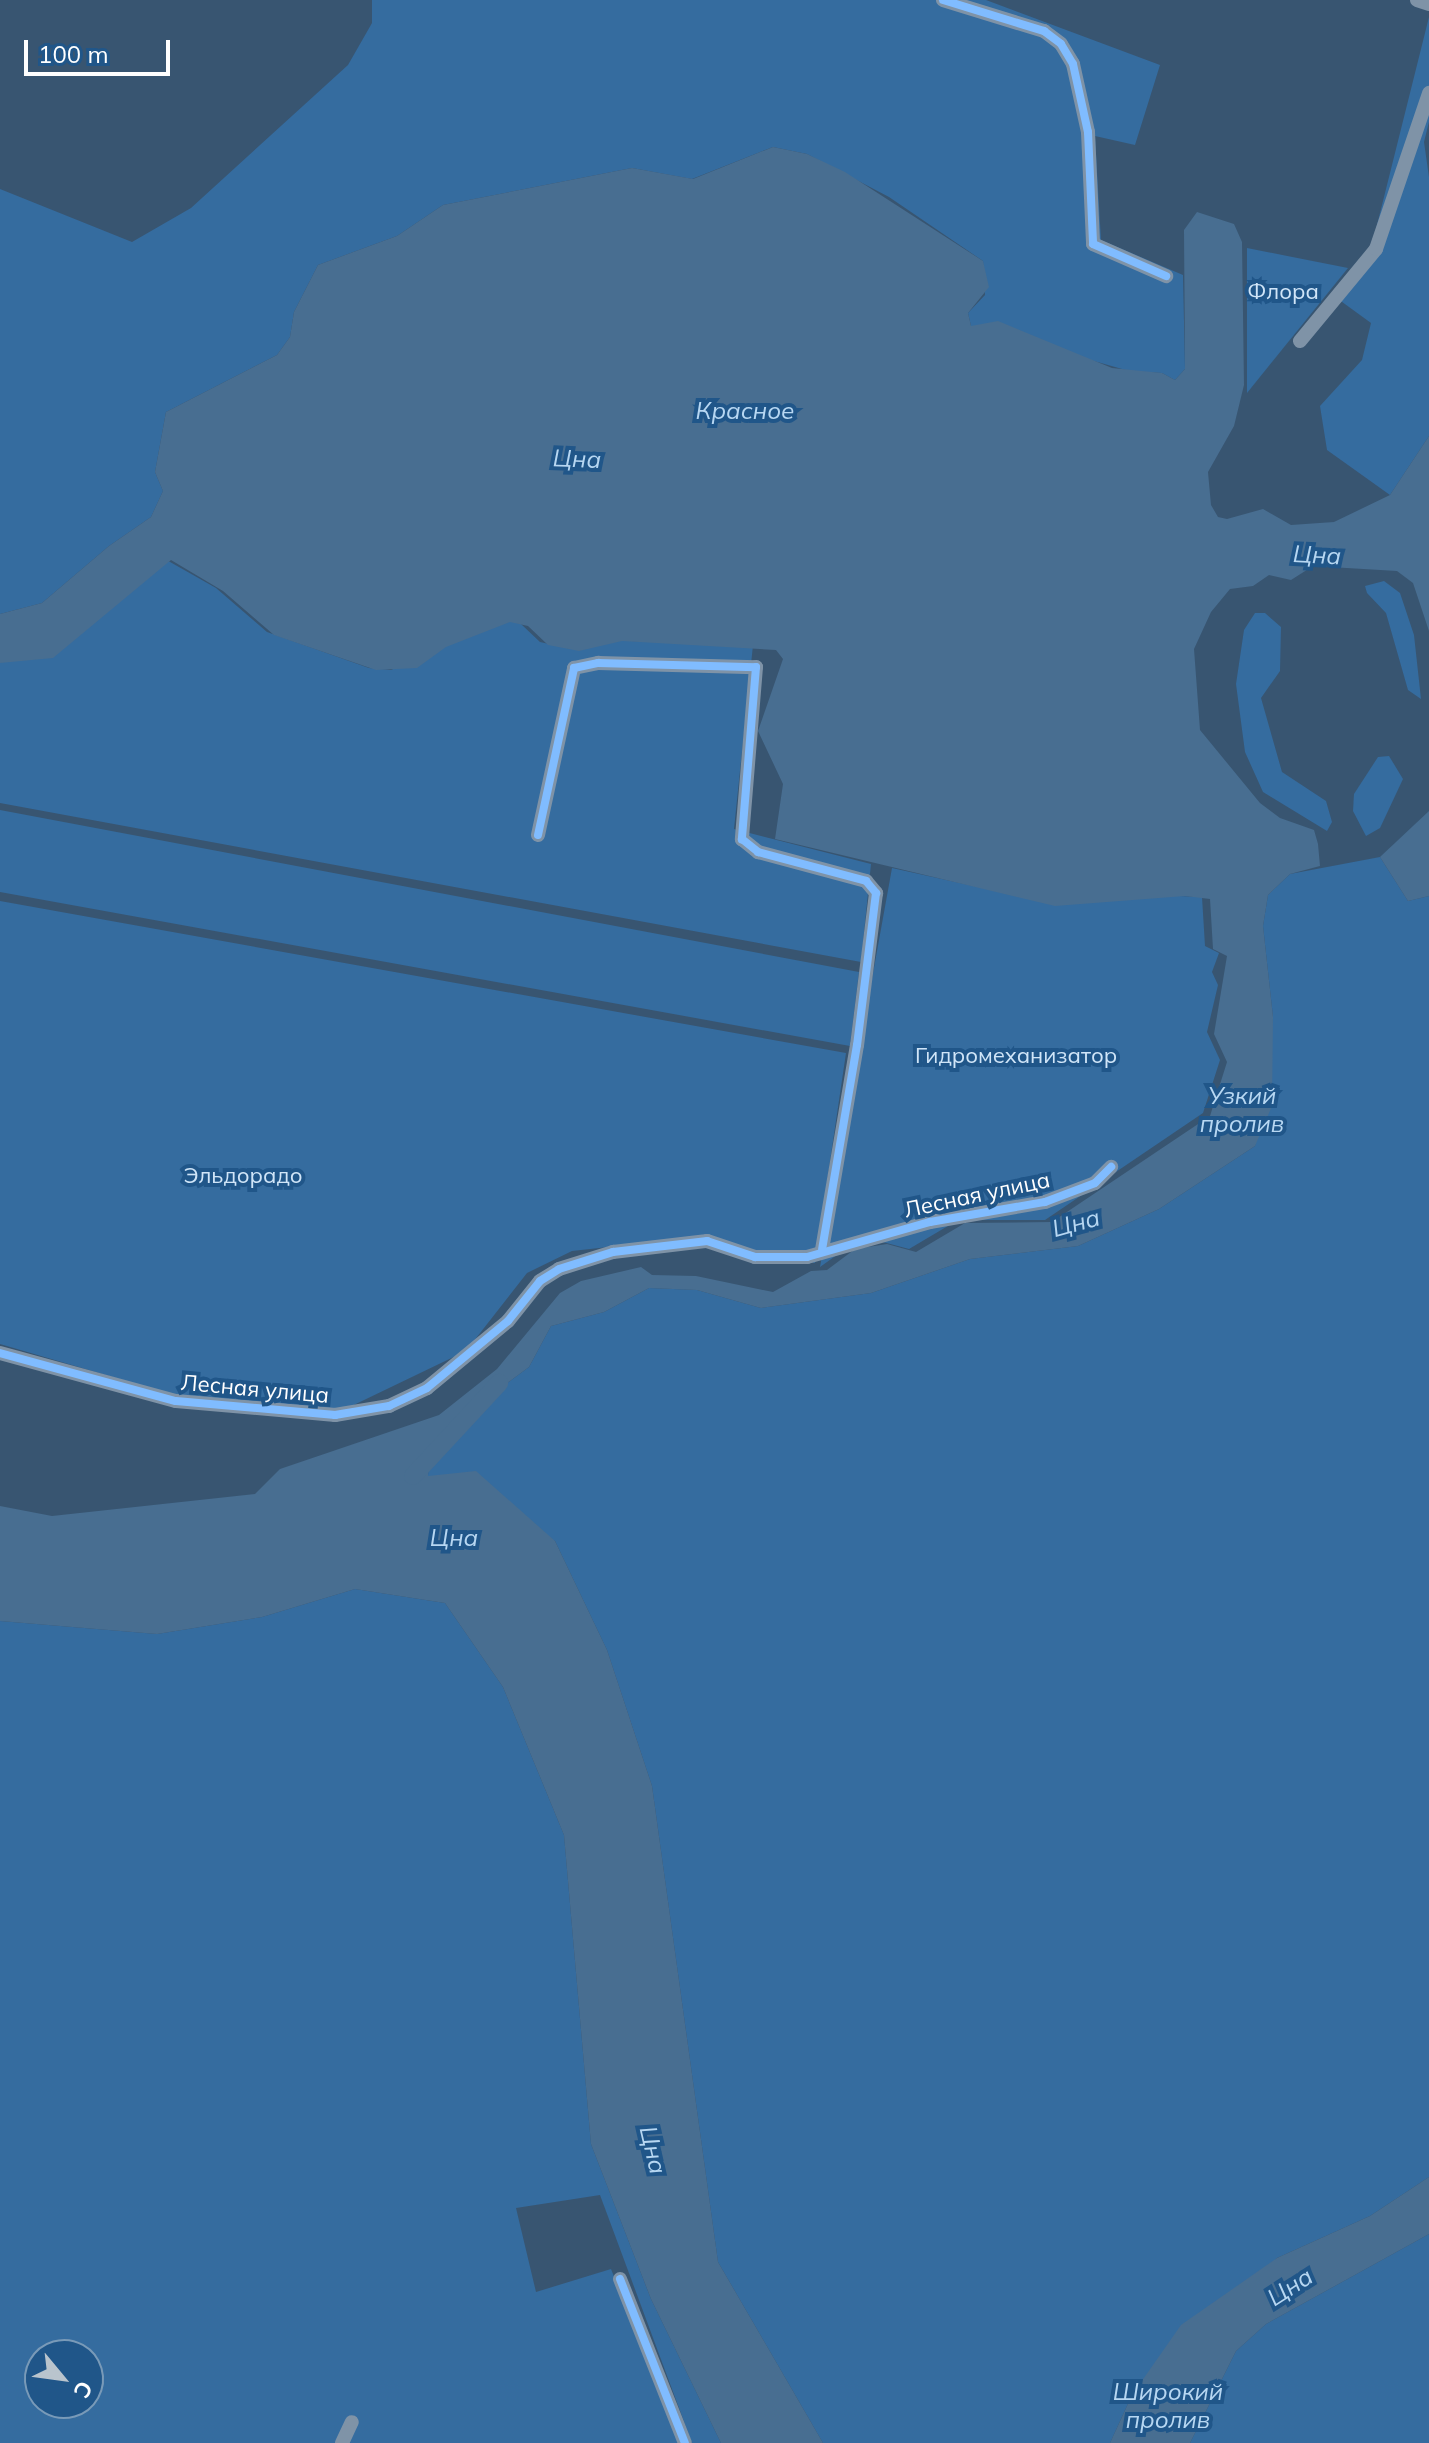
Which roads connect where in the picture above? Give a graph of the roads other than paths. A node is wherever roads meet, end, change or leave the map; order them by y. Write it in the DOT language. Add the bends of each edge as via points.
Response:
graph roads {
  1 [pos="943,0"];
  2 [pos="1417,0"];
  3 [pos="1429,4"];
  4 [pos="1429,93"];
  5 [pos="1166,276"];
  6 [pos="1300,341"];
  7 [pos="538,835"];
  8 [pos="1111,1167"];
  9 [pos="822,1249"];
  10 [pos="0,1353"];
  11 [pos="620,2279"];
  12 [pos="352,2422"];
  13 [pos="342,2443"];
  14 [pos="685,2443"];
  1 -- 5 [label="street" via="1044,31 1061,44 1073,64 1088,132 1093,244"];
  2 -- 3 [label="street"];
  4 -- 6 [label="street" via="1376,249"];
  7 -- 9 [label="street" via="574,668 598,663 752,665 758,670 742,839 758,852 866,881 876,893 857,1045"];
  8 -- 9 [label="street, Лесная улица" via="1095,1183 1045,1202 930,1222"];
  9 -- 10 [label="street, Лесная улица" via="798,1258 755,1257 707,1241 613,1252 559,1269 540,1281 508,1321 427,1388 389,1406 335,1415 185,1403"];
  11 -- 14 [label="street"];
  12 -- 13 [label="street"];
}
